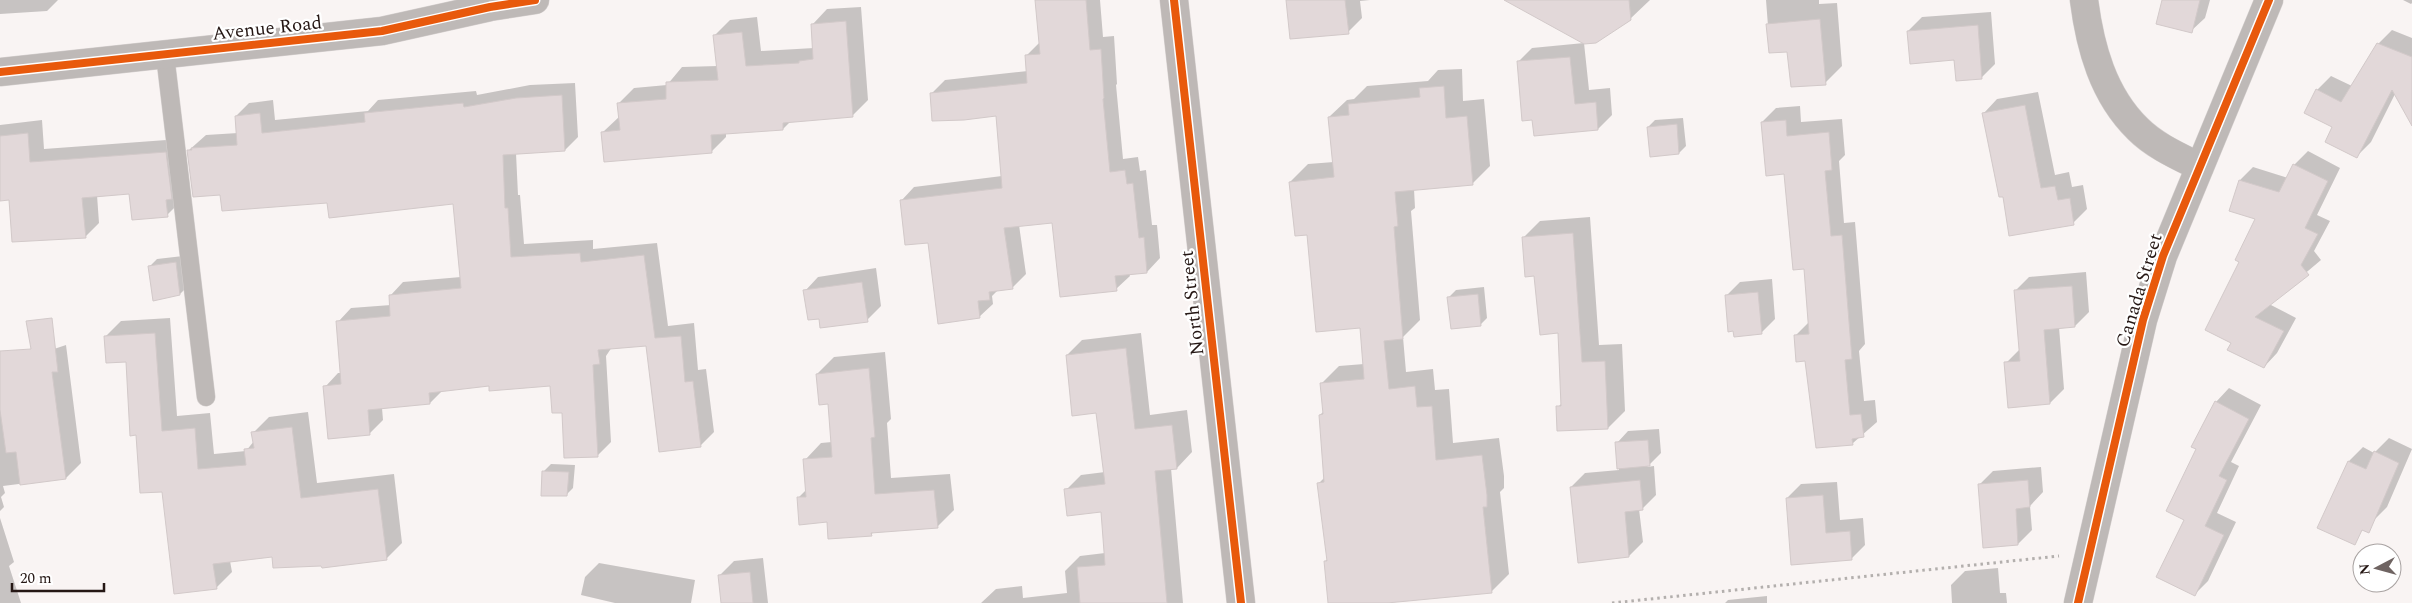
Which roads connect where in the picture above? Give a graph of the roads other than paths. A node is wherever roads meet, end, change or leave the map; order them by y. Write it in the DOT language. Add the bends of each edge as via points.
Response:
graph roads {
  1 [pos="535,0"];
  2 [pos="1174,0"];
  3 [pos="2084,0"];
  4 [pos="2268,0"];
  5 [pos="440,10"];
  6 [pos="164,55"];
  7 [pos="0,72"];
  8 [pos="2200,167"];
  9 [pos="206,398"];
  10 [pos="1241,603"];
  11 [pos="2078,603"];
  1 -- 5 [label="street, Avenue Road"];
  2 -- 10 [label="street, North Street"];
  3 -- 8 [label="street" via="2087,26 2101,74 2118,105 2138,129 2160,147"];
  4 -- 8 [label="street, Canada Street"];
  5 -- 6 [label="street, Avenue Road" via="382,32"];
  6 -- 7 [label="street, Avenue Road"];
  6 -- 9 [label="lane"];
  8 -- 11 [label="street, Canada Street" via="2163,256 2142,320"];
}
